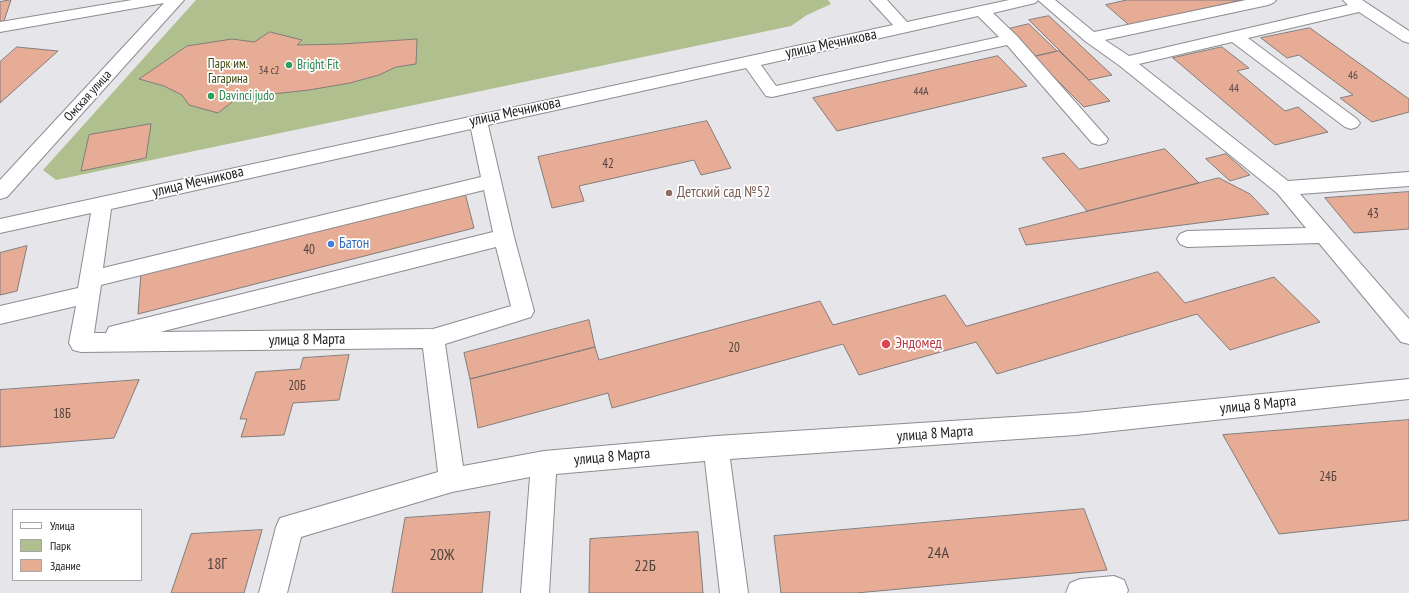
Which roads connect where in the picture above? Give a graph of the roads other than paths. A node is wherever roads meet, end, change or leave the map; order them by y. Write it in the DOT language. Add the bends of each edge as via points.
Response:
graph roads {
  1 [pos="72,0"];
  2 [pos="159,0"];
  3 [pos="176,0"];
  4 [pos="878,0"];
  5 [pos="1030,0"];
  6 [pos="1046,0"];
  7 [pos="1268,0"];
  8 [pos="1002,3"];
  9 [pos="1356,4"];
  10 [pos="982,11"];
  11 [pos="68,15"];
  12 [pos="0,26"];
  13 [pos="904,28"];
  14 [pos="1236,36"];
  15 [pos="1091,38"];
  16 [pos="1409,38"];
  17 [pos="1011,39"];
  18 [pos="750,62"];
  19 [pos="1126,62"];
  20 [pos="478,120"];
  21 [pos="1351,124"];
  22 [pos="1099,140"];
  23 [pos="1409,180"];
  24 [pos="491,181"];
  25 [pos="1284,188"];
  26 [pos="0,192"];
  27 [pos="102,204"];
  28 [pos="0,226"];
  29 [pos="1325,235"];
  30 [pos="504,237"];
  31 [pos="1187,239"];
  32 [pos="89,287"];
  33 [pos="0,315"];
  34 [pos="1409,335"];
  35 [pos="433,338"];
  36 [pos="80,343"];
  37 [pos="1409,389"];
  38 [pos="716,448"];
  39 [pos="544,463"];
  40 [pos="452,480"];
  41 [pos="1114,590"];
  42 [pos="272,593"];
  43 [pos="535,593"];
  44 [pos="734,593"];
  45 [pos="1080,593"];
  1 -- 11 [label="street"];
  2 -- 11 [label="street"];
  3 -- 26 [label="street, Омская улица"];
  4 -- 13 [label="street"];
  5 -- 8 [label="street, улица Мечникова"];
  6 -- 15 [label="street"];
  7 -- 15 [label="street"];
  8 -- 10 [label="street, улица Мечникова"];
  9 -- 14 [label="street"];
  9 -- 16 [label="street"];
  10 -- 13 [label="street, улица Мечникова"];
  10 -- 17 [label="street"];
  11 -- 12 [label="street"];
  13 -- 18 [label="street, улица Мечникова"];
  14 -- 19 [label="street"];
  14 -- 21 [label="street"];
  15 -- 19 [label="street"];
  17 -- 18 [label="street" via="772,92"];
  17 -- 22 [label="street"];
  18 -- 20 [label="street, улица Мечникова"];
  19 -- 25 [label="street"];
  20 -- 24 [label="street"];
  20 -- 27 [label="street, улица Мечникова"];
  23 -- 25 [label="street"];
  24 -- 30 [label="street"];
  24 -- 32 [label="street"];
  25 -- 29 [label="street"];
  27 -- 28 [label="street, улица Мечникова"];
  27 -- 32 [label="street"];
  29 -- 31 [label="street"];
  29 -- 34 [label="street"];
  30 -- 35 [label="street, улица 8 Марта" via="523,312"];
  30 -- 36 [label="street"];
  32 -- 33 [label="street"];
  32 -- 36 [label="street"];
  35 -- 36 [label="street, улица 8 Марта"];
  35 -- 40 [label="street"];
  37 -- 38 [label="street, улица 8 Марта" via="1076,424"];
  38 -- 39 [label="street, улица 8 Марта"];
  38 -- 44 [label="street"];
  39 -- 40 [label="street, улица 8 Марта"];
  39 -- 43 [label="street"];
  40 -- 42 [label="street, улица 8 Марта" via="290,527"];
  41 -- 45 [label="street"];
}
